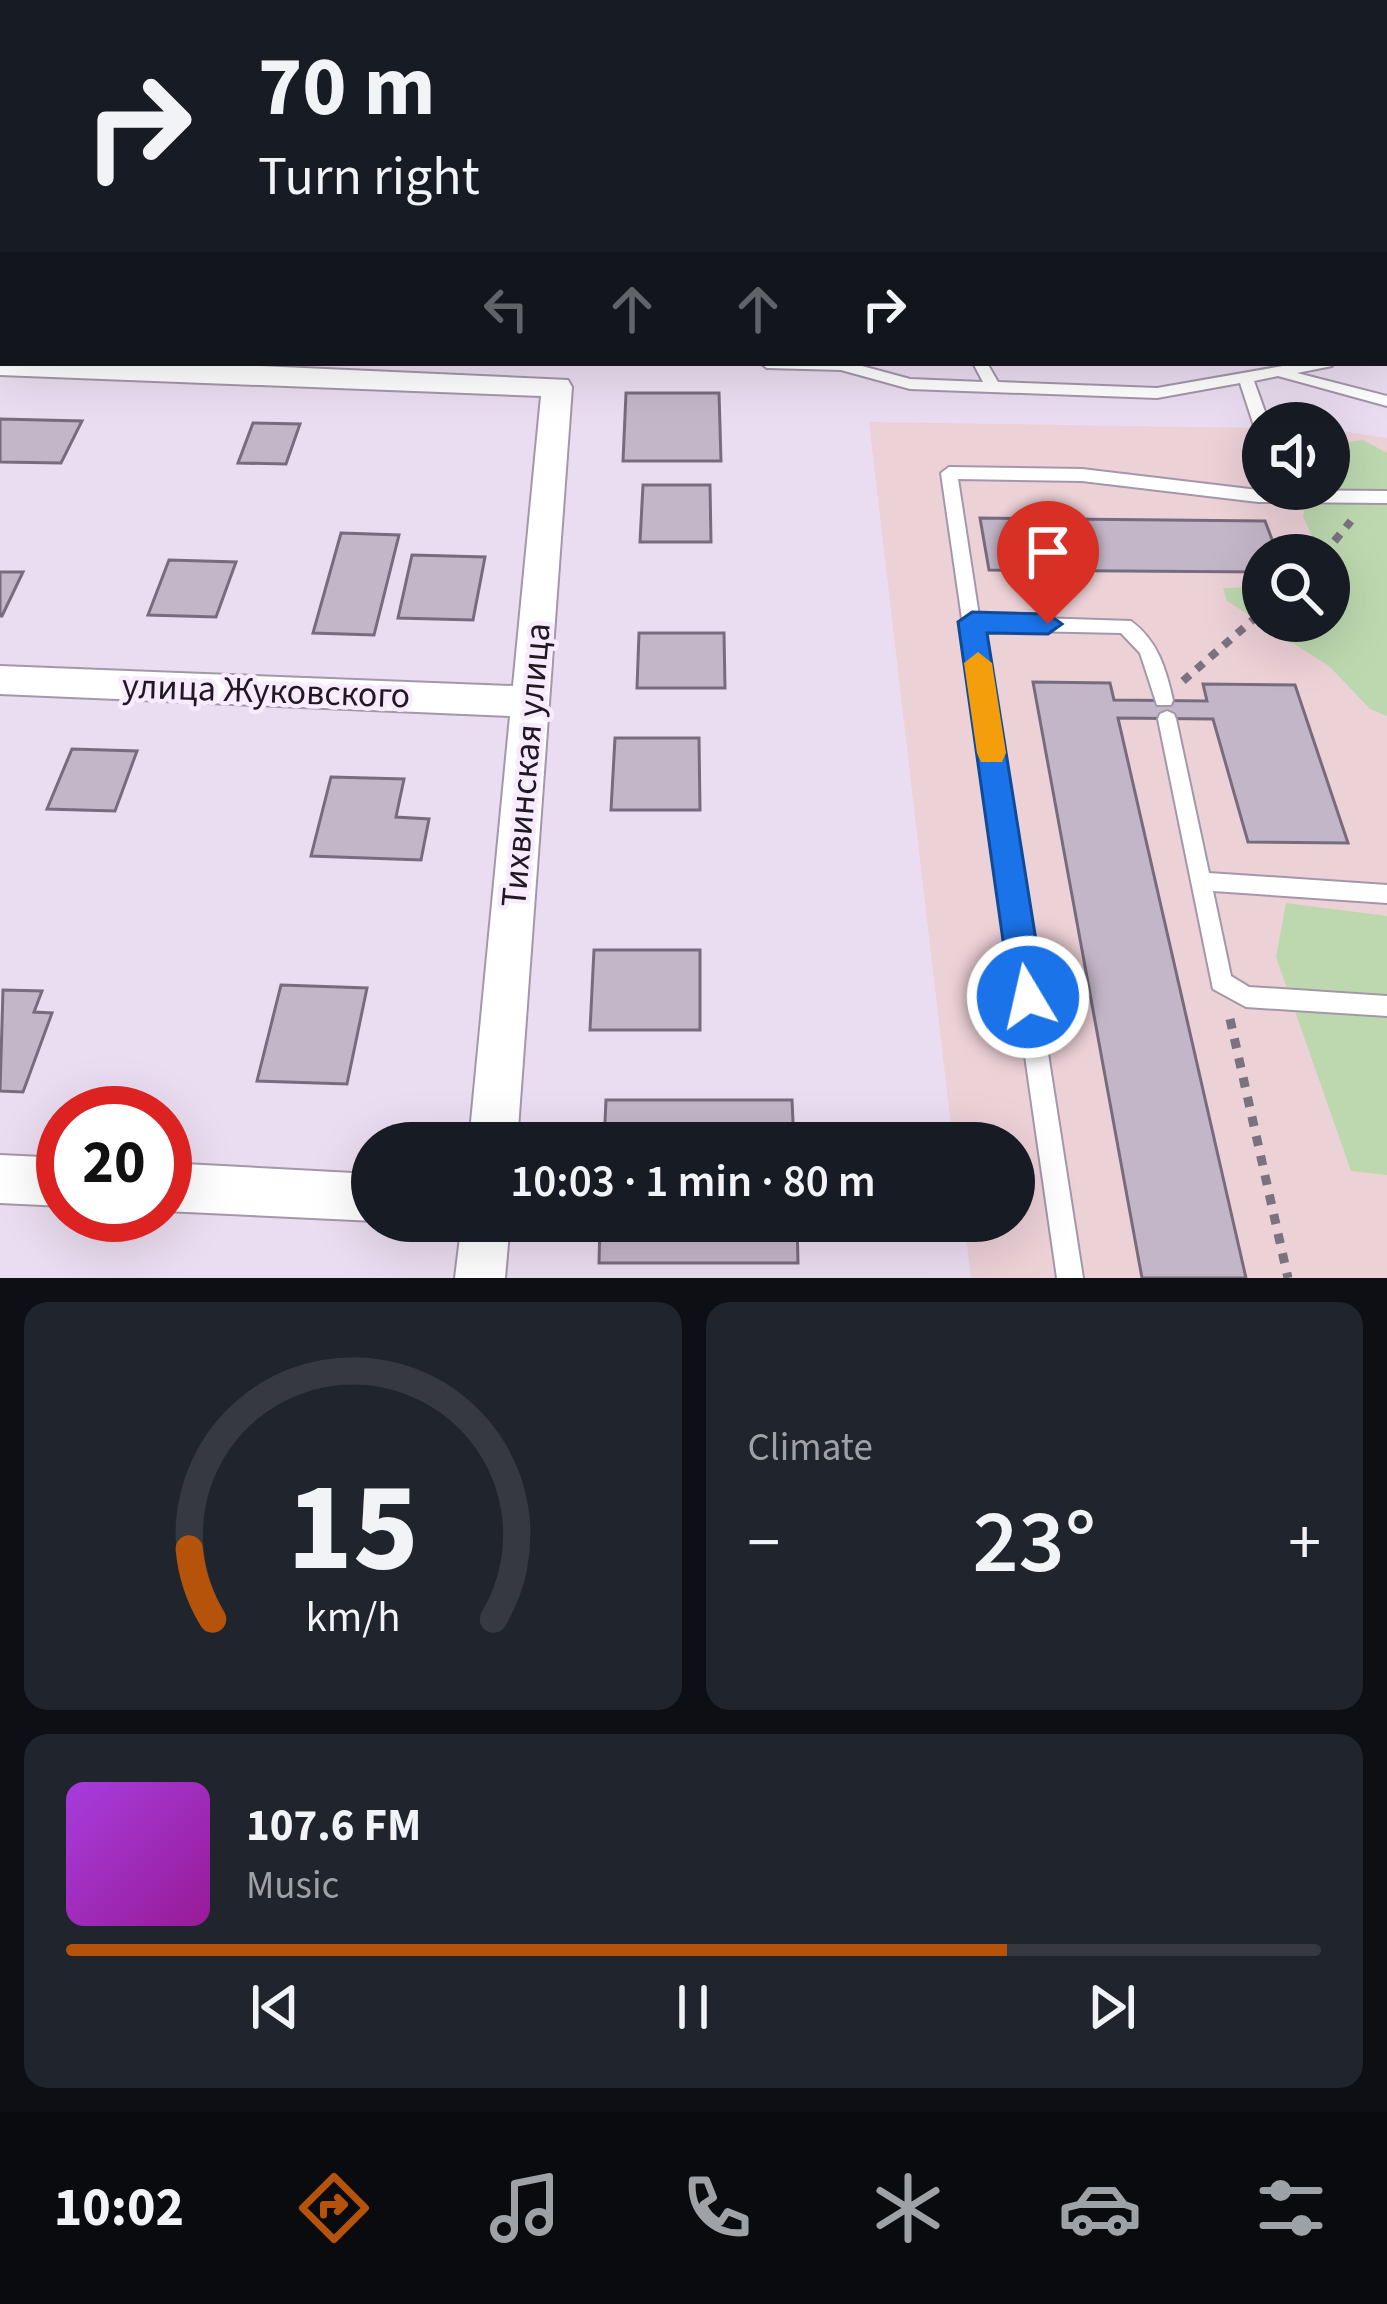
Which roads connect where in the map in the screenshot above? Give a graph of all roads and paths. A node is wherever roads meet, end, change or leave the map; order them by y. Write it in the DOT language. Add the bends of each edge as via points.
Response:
graph roads {
  1 [pos="25,366"];
  2 [pos="845,366"];
  3 [pos="982,366"];
  4 [pos="1314,366"];
  5 [pos="1280,374"];
  6 [pos="1246,380"];
  7 [pos="993,387"];
  8 [pos="1387,401"];
  9 [pos="1254,402"];
  10 [pos="1242,489"];
  11 [pos="1379,497"];
  12 [pos="1343,534"];
  13 [pos="972,622"];
  14 [pos="1242,631"];
  15 [pos="0,680"];
  16 [pos="532,702"];
  17 [pos="1164,705"];
  18 [pos="1200,881"];
  19 [pos="1387,894"];
  20 [pos="1221,982"];
  21 [pos="1387,1006"];
  22 [pos="495,1122"];
  23 [pos="0,1179"];
  24 [pos="36,1181"];
  25 [pos="192,1188"];
  26 [pos="351,1197"];
  27 [pos="484,1242"];
  28 [pos="480,1278"];
  29 [pos="1070,1278"];
  30 [pos="1288,1278"];
  1 -- 16 [label="street, Тихвинская улица" via="557,387"];
  2 -- 7 [label="lane" via="910,384"];
  3 -- 7 [label="lane"];
  4 -- 5 [label="lane"];
  5 -- 6 [label="lane"];
  5 -- 8 [label="lane"];
  6 -- 7 [label="lane" via="1157,393"];
  6 -- 9 [label="lane"];
  10 -- 13 [label="lane" via="949,473"];
  11 -- 12 [label="path"];
  13 -- 17 [label="lane" via="1125,626 1144,638"];
  13 -- 29 [label="lane"];
  14 -- 17 [label="path"];
  15 -- 16 [label="street, улица Жуковского"];
  16 -- 22 [label="street, Тихвинская улица"];
  17 -- 18 [label="lane"];
  18 -- 19 [label="lane"];
  18 -- 20 [label="lane"];
  20 -- 21 [label="lane" via="1246,998"];
  20 -- 30 [label="path"];
  23 -- 24 [label="street"];
  25 -- 26 [label="street"];
  27 -- 28 [label="street"];
}
